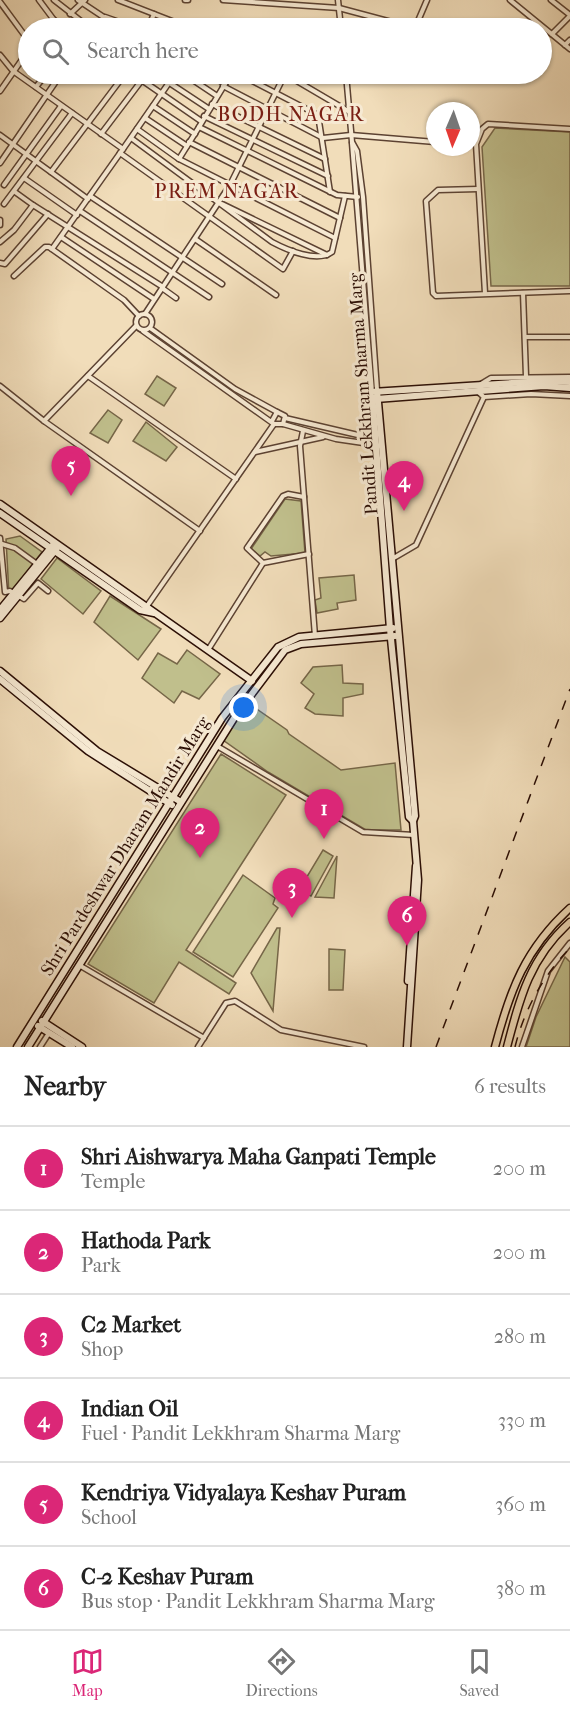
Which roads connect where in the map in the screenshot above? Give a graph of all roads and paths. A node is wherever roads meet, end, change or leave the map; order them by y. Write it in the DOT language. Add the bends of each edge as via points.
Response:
graph roads {
  1 [pos="39,0"];
  2 [pos="54,0"];
  3 [pos="118,0"];
  4 [pos="136,0"];
  5 [pos="224,0"];
  6 [pos="338,0"];
  7 [pos="427,0"];
  8 [pos="510,0"];
  9 [pos="523,0"];
  10 [pos="550,0"];
  11 [pos="563,0"];
  12 [pos="81,1"];
  13 [pos="0,2"];
  14 [pos="133,5"];
  15 [pos="518,6"];
  16 [pos="558,6"];
  17 [pos="339,8"];
  18 [pos="70,14"];
  19 [pos="154,14"];
  20 [pos="99,15"];
  21 [pos="570,16"];
  22 [pos="52,18"];
  23 [pos="76,18"];
  24 [pos="104,18"];
  25 [pos="108,18"];
  26 [pos="152,18"];
  27 [pos="164,18"];
  28 [pos="340,18"];
  29 [pos="376,18"];
  30 [pos="419,18"];
  31 [pos="533,18"];
  32 [pos="18,26"];
  33 [pos="552,34"];
  34 [pos="570,40"];
  35 [pos="565,45"];
  36 [pos="570,49"];
  37 [pos="0,55"];
  38 [pos="18,64"];
  39 [pos="13,71"];
  40 [pos="18,74"];
  41 [pos="32,84"];
  42 [pos="38,84"];
  43 [pos="54,84"];
  44 [pos="117,84"];
  45 [pos="139,84"];
  46 [pos="148,84"];
  47 [pos="169,84"];
  48 [pos="172,84"];
  49 [pos="199,84"];
  50 [pos="261,84"];
  51 [pos="280,84"];
  52 [pos="302,84"];
  53 [pos="347,84"];
  54 [pos="224,85"];
  55 [pos="36,87"];
  56 [pos="0,91"];
  57 [pos="276,91"];
  58 [pos="163,94"];
  59 [pos="47,95"];
  60 [pos="217,96"];
  61 [pos="212,104"];
  62 [pos="61,106"];
  63 [pos="153,106"];
  64 [pos="209,109"];
  65 [pos="266,109"];
  66 [pos="349,111"];
  67 [pos="72,113"];
  68 [pos="204,116"];
  69 [pos="145,118"];
  70 [pos="201,121"];
  71 [pos="86,124"];
  72 [pos="258,126"];
  73 [pos="199,127"];
  74 [pos="137,129"];
  75 [pos="570,129"];
  76 [pos="480,132"];
  77 [pos="101,134"];
  78 [pos="195,134"];
  79 [pos="0,135"];
  80 [pos="351,135"];
  81 [pos="131,138"];
  82 [pos="323,138"];
  83 [pos="252,139"];
  84 [pos="426,141"];
  85 [pos="352,142"];
  86 [pos="14,144"];
  87 [pos="188,144"];
  88 [pos="121,151"];
  89 [pos="247,151"];
  90 [pos="27,153"];
  91 [pos="474,156"];
  92 [pos="179,159"];
  93 [pos="326,159"];
  94 [pos="37,161"];
  95 [pos="0,163"];
  96 [pos="238,168"];
  97 [pos="51,172"];
  98 [pos="328,176"];
  99 [pos="24,178"];
  100 [pos="4,184"];
  101 [pos="230,185"];
  102 [pos="478,189"];
  103 [pos="15,192"];
  104 [pos="330,192"];
  105 [pos="345,196"];
  106 [pos="89,197"];
  107 [pos="358,197"];
  108 [pos="219,202"];
  109 [pos="4,204"];
  110 [pos="33,205"];
  111 [pos="78,213"];
  112 [pos="48,214"];
  113 [pos="209,218"];
  114 [pos="340,218"];
  115 [pos="69,226"];
  116 [pos="61,237"];
  117 [pos="335,238"];
  118 [pos="195,239"];
  119 [pos="0,242"];
  120 [pos="52,249"];
  121 [pos="293,251"];
  122 [pos="327,255"];
  123 [pos="182,257"];
  124 [pos="0,263"];
  125 [pos="171,273"];
  126 [pos="14,276"];
  127 [pos="222,284"];
  128 [pos="162,287"];
  129 [pos="570,291"];
  130 [pos="523,292"];
  131 [pos="485,293"];
  132 [pos="276,295"];
  133 [pos="209,297"];
  134 [pos="176,298"];
  135 [pos="154,299"];
  136 [pos="145,314"];
  137 [pos="139,316"];
  138 [pos="136,326"];
  139 [pos="150,328"];
  140 [pos="143,331"];
  141 [pos="525,337"];
  142 [pos="570,337"];
  143 [pos="88,376"];
  144 [pos="526,376"];
  145 [pos="570,377"];
  146 [pos="570,382"];
  147 [pos="0,386"];
  148 [pos="478,388"];
  149 [pos="570,388"];
  150 [pos="375,395"];
  151 [pos="570,396"];
  152 [pos="484,397"];
  153 [pos="277,412"];
  154 [pos="285,418"];
  155 [pos="44,420"];
  156 [pos="273,423"];
  157 [pos="283,424"];
  158 [pos="303,431"];
  159 [pos="324,436"];
  160 [pos="377,442"];
  161 [pos="300,443"];
  162 [pos="255,452"];
  163 [pos="236,479"];
  164 [pos="304,497"];
  165 [pos="0,504"];
  166 [pos="0,513"];
  167 [pos="200,531"];
  168 [pos="0,538"];
  169 [pos="2,544"];
  170 [pos="55,547"];
  171 [pos="309,554"];
  172 [pos="391,559"];
  173 [pos="263,563"];
  174 [pos="37,564"];
  175 [pos="2,565"];
  176 [pos="48,591"];
  177 [pos="3,592"];
  178 [pos="16,594"];
  179 [pos="147,606"];
  180 [pos="0,610"];
  181 [pos="154,613"];
  182 [pos="0,618"];
  183 [pos="393,628"];
  184 [pos="315,636"];
  185 [pos="394,636"];
  186 [pos="208,650"];
  187 [pos="259,670"];
  188 [pos="0,671"];
  189 [pos="239,672"];
  190 [pos="0,679"];
  191 [pos="250,680"];
  192 [pos="258,686"];
  193 [pos="216,746"];
  194 [pos="171,800"];
  195 [pos="179,805"];
  196 [pos="414,835"];
  197 [pos="570,908"];
  198 [pos="413,921"];
  199 [pos="570,922"];
  200 [pos="570,943"];
  201 [pos="80,965"];
  202 [pos="35,1020"];
  203 [pos="42,1025"];
  204 [pos="49,1033"];
  205 [pos="204,1038"];
  206 [pos="17,1047"];
  207 [pos="28,1047"];
  208 [pos="40,1047"];
  209 [pos="72,1047"];
  210 [pos="82,1047"];
  211 [pos="198,1047"];
  212 [pos="364,1047"];
  213 [pos="402,1047"];
  214 [pos="407,1047"];
  215 [pos="495,1047"];
  216 [pos="507,1047"];
  217 [pos="522,1047"];
  1 -- 22 [label="street"];
  2 -- 18 [label="street"];
  3 -- 14 [label="street"];
  4 -- 14 [label="street"];
  5 -- 17 [label="street"];
  6 -- 17 [label="street"];
  7 -- 30 [label="street"];
  8 -- 15 [label="street"];
  9 -- 15 [label="street"];
  10 -- 16 [label="street"];
  11 -- 16 [label="street"];
  12 -- 18 [label="street"];
  12 -- 20 [label="street"];
  13 -- 32 [label="street"];
  14 -- 19 [label="street"];
  15 -- 31 [label="street"];
  16 -- 21 [label="street"];
  17 -- 28 [label="street"];
  17 -- 29 [label="street"];
  18 -- 23 [label="street"];
  19 -- 26 [label="street"];
  19 -- 27 [label="street"];
  20 -- 24 [label="street"];
  20 -- 25 [label="street"];
  21 -- 33 [label="street"];
  33 -- 35 [label="street"];
  34 -- 35 [label="street"];
  35 -- 36 [label="street"];
  37 -- 39 [label="street"];
  38 -- 39 [label="street"];
  39 -- 40 [label="street"];
  39 -- 56 [label="street"];
  41 -- 55 [label="street"];
  42 -- 55 [label="street"];
  43 -- 59 [label="street"];
  44 -- 71 [label="street"];
  45 -- 77 [label="street"];
  46 -- 58 [label="street"];
  47 -- 58 [label="street"];
  48 -- 64 [label="street"];
  49 -- 60 [label="street"];
  50 -- 57 [label="street"];
  51 -- 57 [label="street"];
  52 -- 66 [label="street"];
  53 -- 66 [label="street, Pandit Lekkhram Sharma Marg"];
  54 -- 60 [label="street"];
  54 -- 65 [label="street"];
  55 -- 59 [label="street"];
  57 -- 65 [label="street"];
  57 -- 82 [label="street" via="318,115"];
  58 -- 63 [label="street"];
  58 -- 70 [label="street"];
  59 -- 62 [label="street"];
  59 -- 86 [label="street"];
  60 -- 61 [label="street"];
  61 -- 64 [label="street"];
  61 -- 72 [label="street"];
  62 -- 67 [label="street"];
  62 -- 90 [label="street"];
  63 -- 69 [label="street"];
  63 -- 78 [label="street"];
  64 -- 68 [label="street"];
  65 -- 72 [label="street"];
  65 -- 82 [label="street"];
  66 -- 80 [label="street, Pandit Lekkhram Sharma Marg"];
  67 -- 71 [label="street"];
  67 -- 94 [label="street"];
  68 -- 70 [label="street"];
  68 -- 83 [label="street"];
  69 -- 74 [label="street"];
  69 -- 87 [label="street"];
  70 -- 73 [label="street"];
  71 -- 77 [label="street"];
  71 -- 97 [label="street"];
  72 -- 83 [label="street"];
  72 -- 93 [label="street"];
  73 -- 78 [label="street"];
  73 -- 89 [label="street"];
  74 -- 81 [label="street"];
  74 -- 92 [label="street"];
  75 -- 76 [label="street" via="488,124"];
  77 -- 88 [label="street"];
  78 -- 87 [label="street"];
  79 -- 86 [label="street"];
  80 -- 82 [label="street"];
  80 -- 84 [label="street"];
  80 -- 85 [label="street, Pandit Lekkhram Sharma Marg"];
  81 -- 88 [label="street"];
  81 -- 108 [label="street"];
  82 -- 93 [label="street"];
  83 -- 89 [label="street"];
  83 -- 98 [label="street"];
  85 -- 107 [label="street"];
  85 -- 150 [label="street, Pandit Lekkhram Sharma Marg" via="357,151 363,197"];
  86 -- 90 [label="street"];
  86 -- 95 [label="street"];
  87 -- 92 [label="street"];
  87 -- 96 [label="street"];
  88 -- 106 [label="street"];
  88 -- 113 [label="street"];
  89 -- 96 [label="street"];
  89 -- 104 [label="street"];
  90 -- 94 [label="street"];
  90 -- 100 [label="street"];
  91 -- 102 [label="street"];
  92 -- 101 [label="street"];
  93 -- 98 [label="street"];
  94 -- 97 [label="street"];
  94 -- 99 [label="street"];
  96 -- 101 [label="street"];
  96 -- 114 [label="street"];
  97 -- 106 [label="street"];
  98 -- 104 [label="street"];
  99 -- 103 [label="street"];
  99 -- 111 [label="street"];
  101 -- 108 [label="street"];
  101 -- 117 [label="street"];
  102 -- 131 [label="street"];
  102 -- 131 [label="street" via="438,190 425,206 433,293"];
  103 -- 109 [label="street"];
  103 -- 110 [label="street"];
  104 -- 105 [label="street"];
  105 -- 107 [label="street"];
  105 -- 114 [label="street"];
  106 -- 111 [label="street"];
  106 -- 123 [label="street"];
  107 -- 150 [label="street"];
  108 -- 113 [label="street"];
  108 -- 121 [label="street" via="272,242"];
  108 -- 122 [label="street"];
  110 -- 112 [label="street"];
  110 -- 119 [label="street"];
  111 -- 115 [label="street"];
  111 -- 125 [label="street"];
  112 -- 115 [label="street"];
  112 -- 124 [label="street" via="5,264"];
  113 -- 118 [label="street"];
  113 -- 121 [label="street" via="283,269"];
  114 -- 117 [label="street"];
  115 -- 116 [label="street"];
  115 -- 128 [label="street"];
  116 -- 120 [label="street"];
  116 -- 135 [label="street"];
  117 -- 122 [label="street" via="332,252"];
  118 -- 123 [label="street"];
  118 -- 132 [label="street"];
  120 -- 126 [label="street" via="45,247"];
  120 -- 137 [label="street" via="124,300"];
  121 -- 122 [label="street" via="315,257"];
  123 -- 125 [label="street"];
  123 -- 127 [label="street"];
  125 -- 128 [label="street"];
  125 -- 133 [label="street"];
  128 -- 134 [label="street"];
  128 -- 135 [label="street"];
  129 -- 130 [label="street"];
  130 -- 131 [label="street"];
  130 -- 141 [label="street"];
  135 -- 136 [label="street"];
  136 -- 137 [label="street"];
  136 -- 139 [label="street" via="152,320"];
  137 -- 138 [label="street"];
  138 -- 140 [label="street"];
  138 -- 143 [label="street"];
  139 -- 140 [label="street"];
  139 -- 153 [label="street" via="235,390"];
  140 -- 156 [label="street"];
  141 -- 142 [label="street"];
  141 -- 144 [label="street"];
  143 -- 155 [label="street"];
  143 -- 163 [label="street"];
  144 -- 145 [label="street"];
  144 -- 148 [label="street" via="491,378"];
  146 -- 148 [label="main road"];
  147 -- 155 [label="street"];
  148 -- 149 [label="main road"];
  148 -- 150 [label="main road"];
  148 -- 152 [label="street"];
  150 -- 160 [label="main road, Pandit Lekkhram Sharma Marg"];
  151 -- 152 [label="street"];
  152 -- 172 [label="street" via="416,545"];
  153 -- 154 [label="street"];
  153 -- 156 [label="street"];
  154 -- 157 [label="street"];
  154 -- 160 [label="street"];
  155 -- 167 [label="street"];
  156 -- 157 [label="street"];
  156 -- 162 [label="street"];
  157 -- 158 [label="street"];
  158 -- 159 [label="street"];
  158 -- 161 [label="street"];
  159 -- 160 [label="street"];
  159 -- 161 [label="street"];
  160 -- 172 [label="main road, Pandit Lekkhram Sharma Marg"];
  160 -- 183 [label="main road, Pandit Lekkhram Sharma Marg"];
  161 -- 162 [label="street"];
  161 -- 164 [label="street"];
  162 -- 163 [label="street"];
  163 -- 167 [label="street"];
  164 -- 171 [label="street"];
  164 -- 173 [label="street" via="283,496 247,548"];
  165 -- 170 [label="main road"];
  166 -- 170 [label="main road"];
  167 -- 179 [label="street"];
  168 -- 169 [label="street"];
  169 -- 174 [label="street"];
  169 -- 175 [label="street"];
  170 -- 174 [label="main road"];
  170 -- 178 [label="main road"];
  170 -- 179 [label="main road"];
  170 -- 181 [label="main road" via="140,610"];
  171 -- 173 [label="street"];
  171 -- 184 [label="street"];
  172 -- 183 [label="main road, Pandit Lekkhram Sharma Marg"];
  173 -- 186 [label="street"];
  174 -- 178 [label="main road"];
  175 -- 177 [label="street"];
  176 -- 178 [label="street" via="38,583 24,599"];
  177 -- 178 [label="street"];
  178 -- 180 [label="main road"];
  178 -- 182 [label="main road"];
  179 -- 181 [label="main road"];
  181 -- 186 [label="main road"];
  183 -- 184 [label="main road, Shri Pardeshwar Dharam Mandir Marg"];
  183 -- 185 [label="main road, Pandit Lekkhram Sharma Marg"];
  184 -- 187 [label="main road, Shri Pardeshwar Dharam Mandir Marg" via="284,642"];
  185 -- 192 [label="main road, Shri Pardeshwar Dharam Mandir Marg" via="292,646 278,657"];
  185 -- 196 [label="main road, Pandit Lekkhram Sharma Marg"];
  186 -- 189 [label="main road"];
  187 -- 189 [label="main road"];
  187 -- 191 [label="main road, Shri Pardeshwar Dharam Mandir Marg"];
  188 -- 194 [label="main road" via="104,756"];
  189 -- 191 [label="main road"];
  190 -- 194 [label="main road" via="95,756"];
  191 -- 192 [label="main road"];
  191 -- 194 [label="main road, Shri Pardeshwar Dharam Mandir Marg"];
  192 -- 193 [label="main road, Shri Pardeshwar Dharam Mandir Marg"];
  193 -- 195 [label="main road, Shri Pardeshwar Dharam Mandir Marg"];
  193 -- 196 [label="street" via="363,832"];
  194 -- 195 [label="main road"];
  194 -- 202 [label="main road, Shri Pardeshwar Dharam Mandir Marg"];
  195 -- 201 [label="main road, Shri Pardeshwar Dharam Mandir Marg"];
  196 -- 198 [label="main road, Pandit Lekkhram Sharma Marg"];
  197 -- 215 [label="main road" via="535,945 521,969 509,995"];
  198 -- 213 [label="main road, Pandit Lekkhram Sharma Marg"];
  198 -- 214 [label="main road, Pandit Lekkhram Sharma Marg"];
  199 -- 216 [label="main road" via="529,973"];
  200 -- 217 [label="street" via="548,971"];
  201 -- 203 [label="main road, Shri Pardeshwar Dharam Mandir Marg"];
  201 -- 205 [label="street"];
  202 -- 203 [label="main road"];
  202 -- 206 [label="main road, Shri Pardeshwar Dharam Mandir Marg"];
  203 -- 204 [label="main road"];
  203 -- 207 [label="main road, Shri Pardeshwar Dharam Mandir Marg"];
  203 -- 210 [label="main road"];
  204 -- 208 [label="street"];
  204 -- 209 [label="main road"];
  205 -- 211 [label="street"];
  205 -- 212 [label="street" via="226,1003 235,1000 281,1030"];
}
